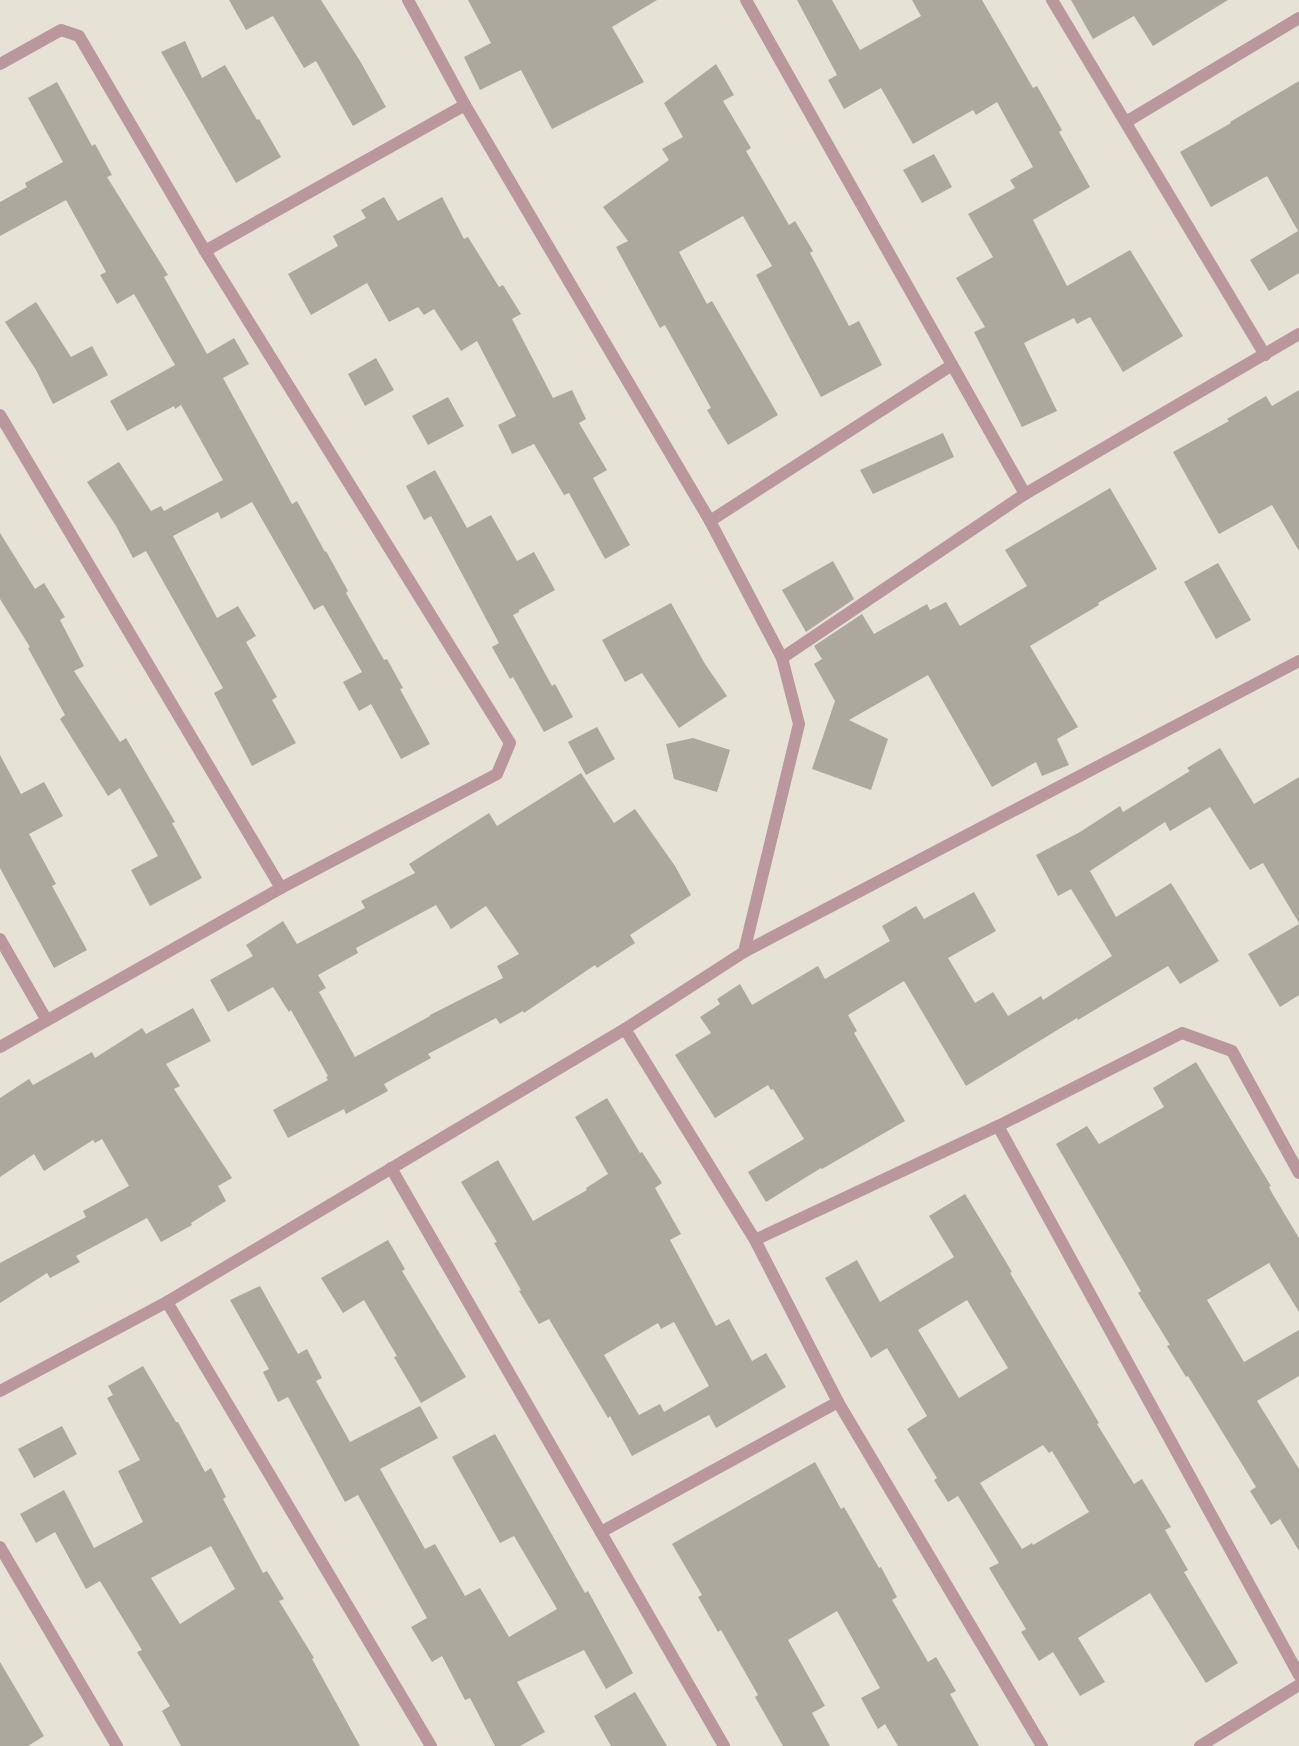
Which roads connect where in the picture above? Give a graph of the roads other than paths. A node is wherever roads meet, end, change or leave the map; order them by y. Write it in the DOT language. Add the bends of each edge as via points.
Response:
graph roads {
  1 [pos="408,0"];
  2 [pos="746,0"];
  3 [pos="1052,0"];
  4 [pos="1299,18"];
  5 [pos="0,64"];
  6 [pos="465,105"];
  7 [pos="1126,122"];
  8 [pos="205,251"];
  9 [pos="1299,334"];
  10 [pos="1265,355"];
  11 [pos="952,365"];
  12 [pos="0,415"];
  13 [pos="1025,494"];
  14 [pos="710,521"];
  15 [pos="782,658"];
  16 [pos="1299,661"];
  17 [pos="281,888"];
  18 [pos="0,939"];
  19 [pos="744,952"];
  20 [pos="46,1019"];
  21 [pos="625,1028"];
  22 [pos="0,1047"];
  23 [pos="998,1126"];
  24 [pos="391,1168"];
  25 [pos="1299,1173"];
  26 [pos="755,1240"];
  27 [pos="167,1302"];
  28 [pos="0,1391"];
  29 [pos="838,1402"];
  30 [pos="601,1532"];
  31 [pos="0,1548"];
  32 [pos="1299,1675"];
  33 [pos="1299,1685"];
  34 [pos="117,1746"];
  35 [pos="431,1746"];
  36 [pos="724,1746"];
  37 [pos="1042,1746"];
  38 [pos="1200,1746"];
  1 -- 6 [label="street"];
  2 -- 11 [label="street"];
  3 -- 7 [label="street"];
  4 -- 7 [label="street"];
  5 -- 8 [label="street" via="61,30 79,36"];
  6 -- 8 [label="street"];
  6 -- 14 [label="street"];
  7 -- 10 [label="street"];
  8 -- 17 [label="street" via="510,743 497,774"];
  9 -- 10 [label="street"];
  10 -- 13 [label="street"];
  11 -- 13 [label="street"];
  11 -- 14 [label="street"];
  12 -- 17 [label="street"];
  13 -- 15 [label="street"];
  14 -- 15 [label="street"];
  15 -- 19 [label="street" via="799,724"];
  16 -- 19 [label="street"];
  17 -- 20 [label="street"];
  18 -- 20 [label="street"];
  19 -- 21 [label="street"];
  20 -- 22 [label="street"];
  21 -- 24 [label="street"];
  21 -- 26 [label="street"];
  23 -- 25 [label="street" via="1182,1033 1232,1051"];
  23 -- 26 [label="street"];
  23 -- 32 [label="street"];
  24 -- 27 [label="street"];
  24 -- 30 [label="street"];
  26 -- 29 [label="street"];
  27 -- 28 [label="street"];
  27 -- 35 [label="street"];
  29 -- 30 [label="street"];
  29 -- 37 [label="street"];
  30 -- 36 [label="street"];
  31 -- 34 [label="street"];
  33 -- 38 [label="street"];
}
